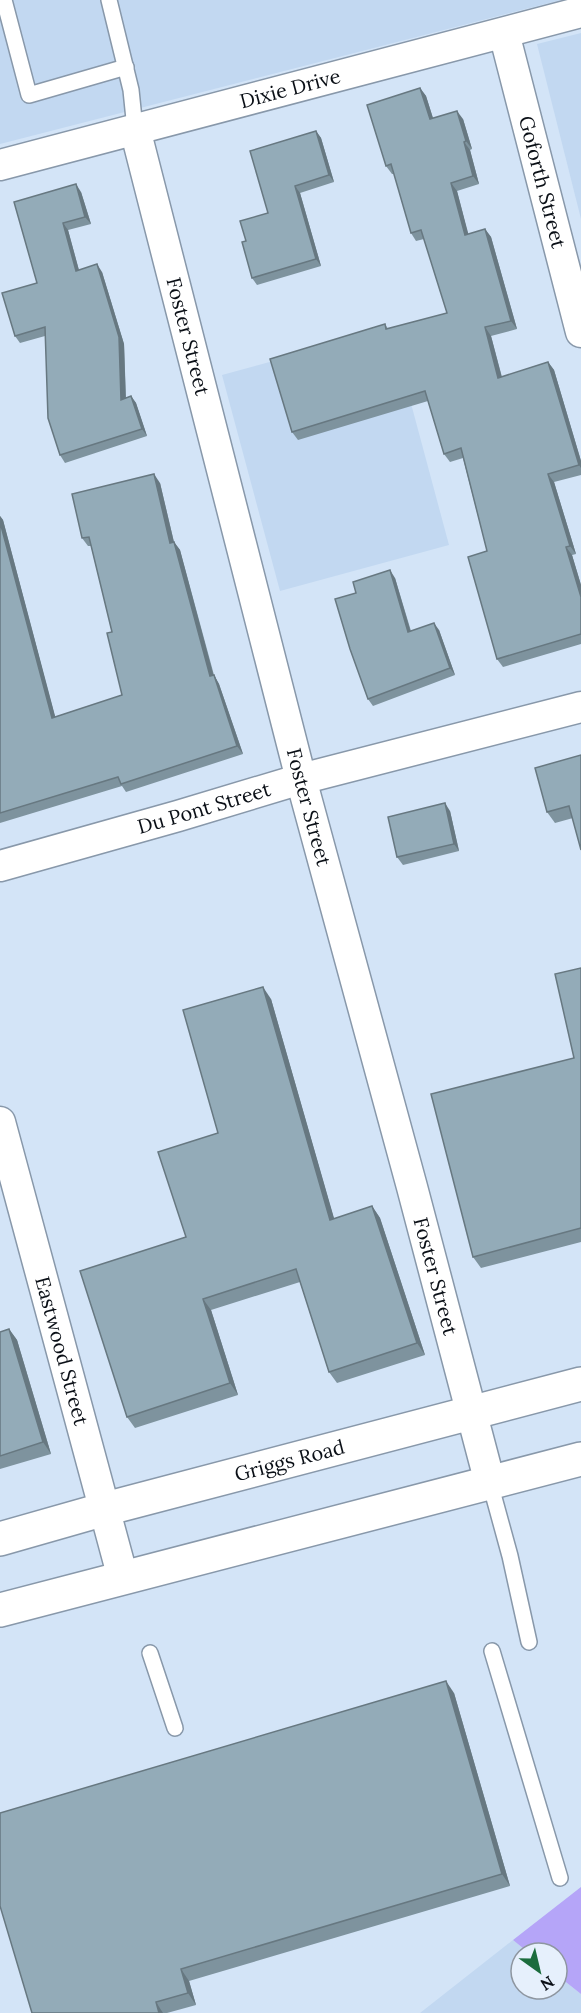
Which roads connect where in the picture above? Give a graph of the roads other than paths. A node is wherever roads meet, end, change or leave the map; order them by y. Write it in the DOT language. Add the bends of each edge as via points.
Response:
graph roads {
  1 [pos="4,0"];
  2 [pos="109,0"];
  3 [pos="581,12"];
  4 [pos="504,33"];
  5 [pos="126,67"];
  6 [pos="135,129"];
  7 [pos="0,165"];
  8 [pos="581,332"];
  9 [pos="581,707"];
  10 [pos="301,779"];
  11 [pos="0,866"];
  12 [pos="0,1122"];
  13 [pos="581,1384"];
  14 [pos="471,1413"];
  15 [pos="581,1459"];
  16 [pos="490,1483"];
  17 [pos="105,1509"];
  18 [pos="0,1539"];
  19 [pos="123,1578"];
  20 [pos="0,1610"];
  21 [pos="529,1642"];
  22 [pos="492,1651"];
  23 [pos="150,1653"];
  24 [pos="175,1728"];
  25 [pos="560,1878"];
  1 -- 5 [label="lane" via="29,95"];
  2 -- 5 [label="lane"];
  3 -- 4 [label="street, Dixie Drive"];
  4 -- 6 [label="street, Dixie Drive"];
  4 -- 8 [label="street, Goforth Street"];
  5 -- 6 [label="lane"];
  6 -- 7 [label="street, Dixie Drive"];
  6 -- 10 [label="street, Foster Street"];
  9 -- 10 [label="street, Du Pont Street"];
  10 -- 11 [label="street, Du Pont Street"];
  10 -- 14 [label="street, Foster Street"];
  12 -- 17 [label="street, Eastwood Street"];
  13 -- 14 [label="main road, Griggs Road"];
  14 -- 16 [label="street, Foster Street"];
  14 -- 17 [label="main road, Griggs Road"];
  15 -- 16 [label="main road"];
  16 -- 19 [label="main road"];
  16 -- 21 [label="lane"];
  17 -- 18 [label="main road, Griggs Road"];
  17 -- 19 [label="street, Eastwood Street"];
  19 -- 20 [label="main road"];
  22 -- 25 [label="lane"];
  23 -- 24 [label="lane"];
}
